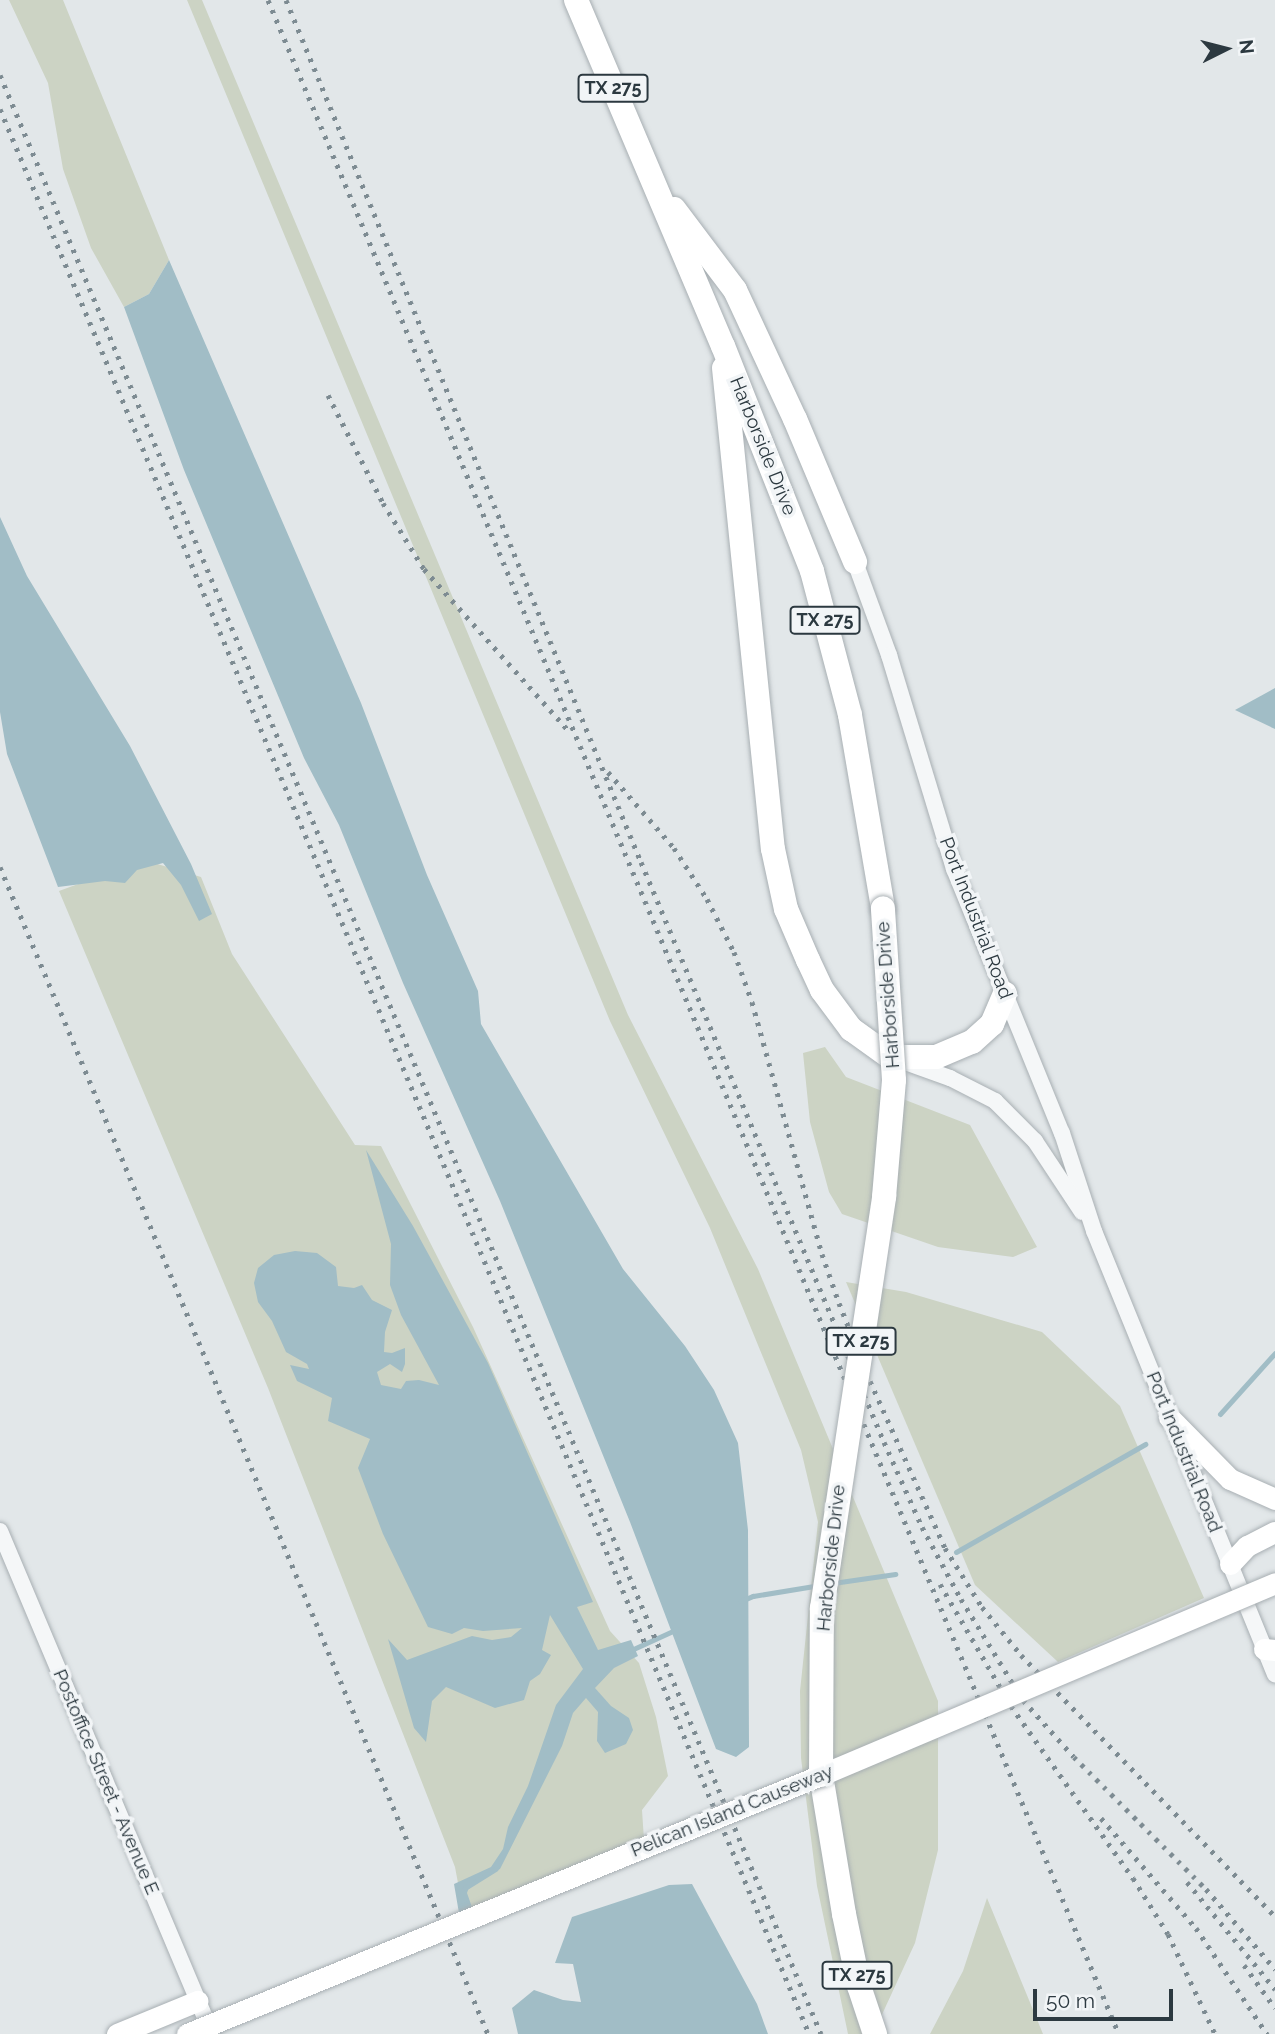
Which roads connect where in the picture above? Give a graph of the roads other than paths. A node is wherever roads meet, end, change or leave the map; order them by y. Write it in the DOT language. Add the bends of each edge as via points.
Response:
graph roads {
  1 [pos="576,0"];
  2 [pos="649,176"];
  3 [pos="723,346"];
  4 [pos="855,562"];
  5 [pos="1005,994"];
  6 [pos="890,1056"];
  7 [pos="1094,1231"];
  8 [pos="1169,1418"];
  9 [pos="1275,1499"];
  10 [pos="0,1531"];
  11 [pos="1275,1532"];
  12 [pos="1230,1564"];
  13 [pos="1275,1583"];
  14 [pos="1270,1649"];
  15 [pos="1275,1674"];
  16 [pos="821,1774"];
  17 [pos="197,2001"];
  18 [pos="117,2034"];
  19 [pos="187,2034"];
  20 [pos="212,2034"];
  21 [pos="875,2034"];
  1 -- 2 [label="main road, Harborside Drive / TX 275"];
  2 -- 3 [label="main road, Harborside Drive / TX 275"];
  2 -- 4 [label="main road" via="735,290"];
  3 -- 6 [label="main road" via="773,849 786,909 822,990 851,1029"];
  3 -- 16 [label="main road, Harborside Drive / TX 275, bridge" via="813,571 850,715 883,908 894,1080 884,1196 822,1608"];
  4 -- 5 [label="street, Port Industrial Road" via="889,655 954,869"];
  5 -- 6 [label="main road" via="992,1024 972,1042 936,1057"];
  5 -- 7 [label="street, Port Industrial Road" via="1062,1133"];
  6 -- 7 [label="street, Port Industrial Road" via="995,1101 1035,1141"];
  7 -- 8 [label="street, Port Industrial Road"];
  8 -- 9 [label="main road" via="1230,1479"];
  8 -- 12 [label="street, Port Industrial Road"];
  10 -- 17 [label="street, Postoffice Street - Avenue E"];
  11 -- 12 [label="main road" via="1247,1546"];
  12 -- 14 [label="street, Port Industrial Road"];
  13 -- 16 [label="main road, Pelican Island Causeway, bridge"];
  14 -- 15 [label="street, Port Industrial Road"];
  16 -- 19 [label="main road, Pelican Island Causeway, bridge"];
  16 -- 21 [label="main road, Harborside Drive / TX 275" via="846,1926"];
  17 -- 18 [label="main road"];
  17 -- 20 [label="street, Postoffice Street - Avenue E"];
}
